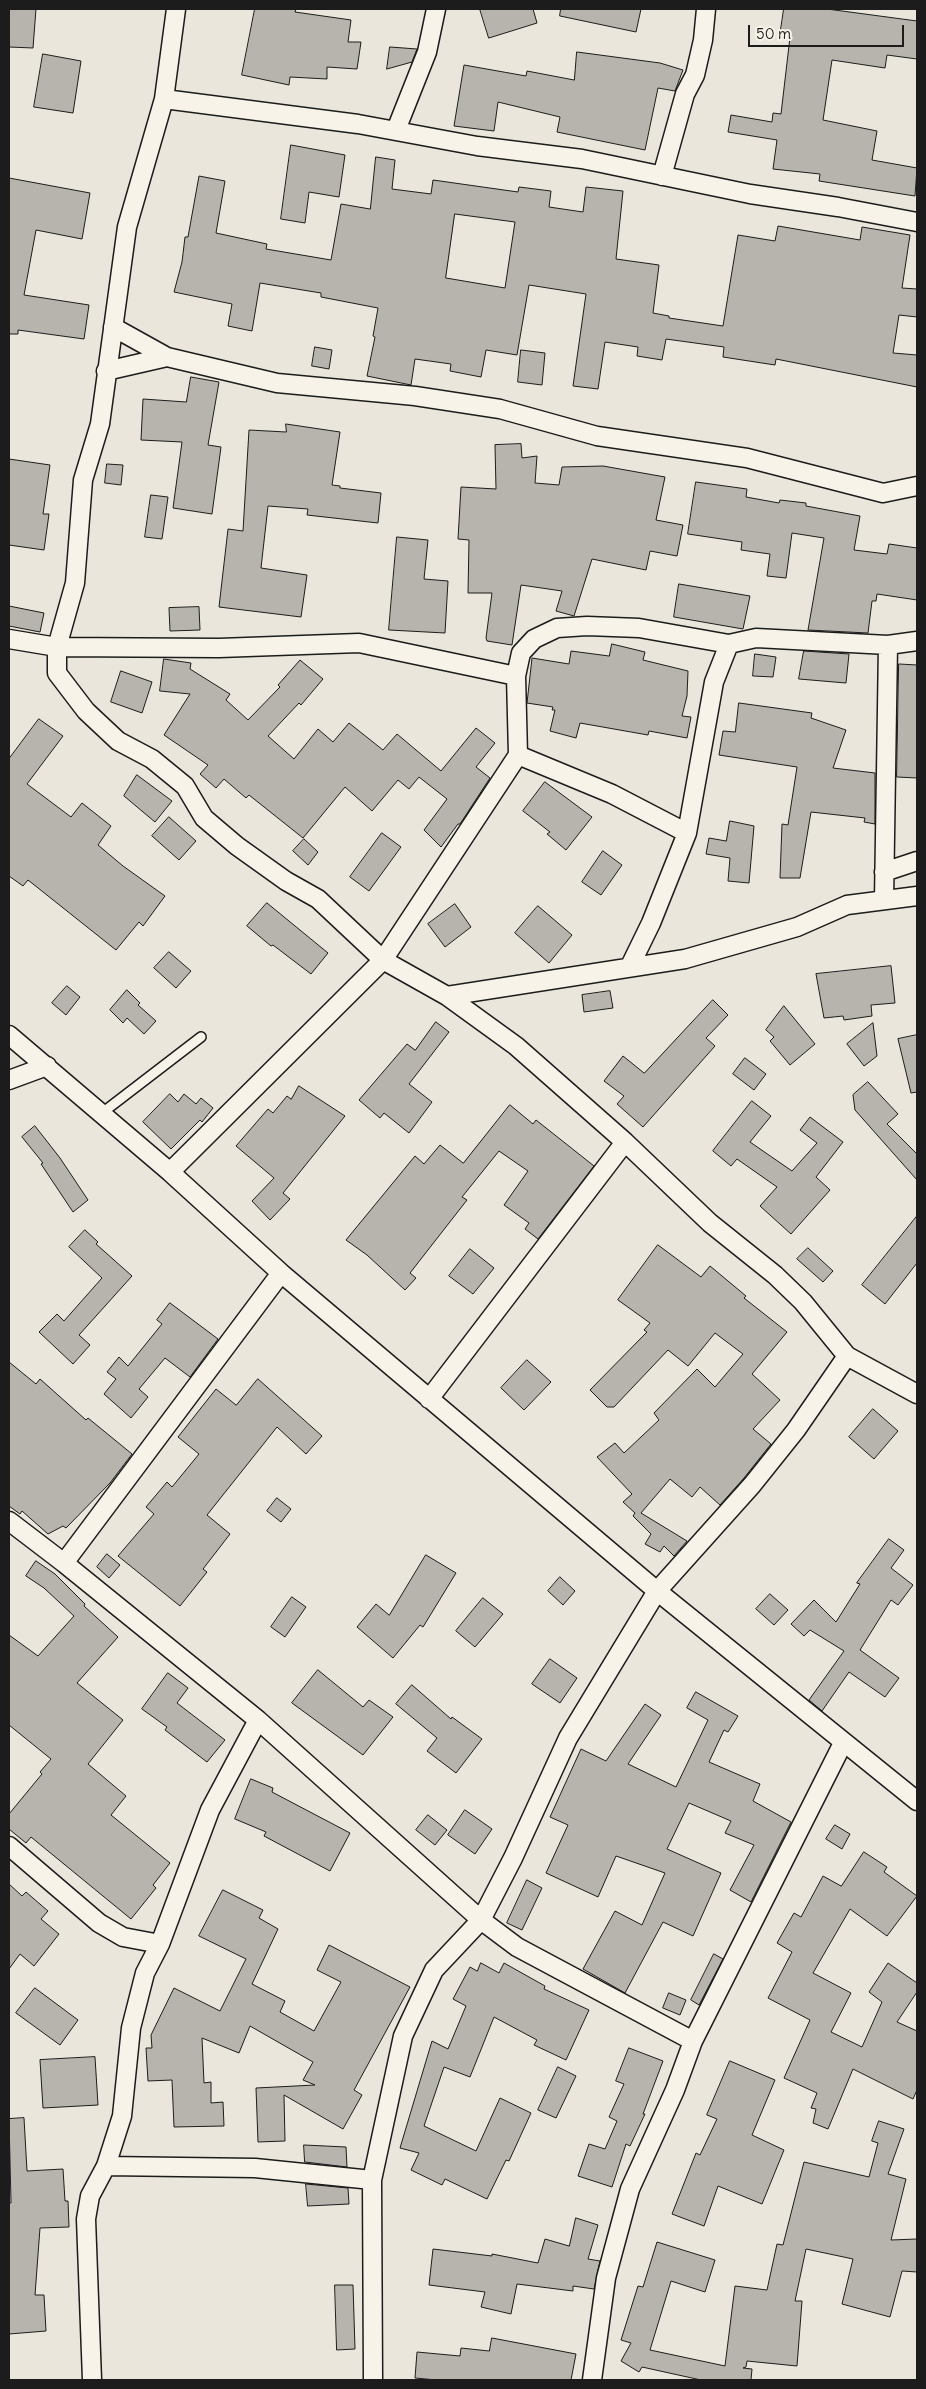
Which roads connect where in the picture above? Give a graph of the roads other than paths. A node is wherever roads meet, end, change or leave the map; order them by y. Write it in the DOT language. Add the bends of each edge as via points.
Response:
graph roads {
  1 [pos="176,9"];
  2 [pos="436,9"];
  3 [pos="706,9"];
  4 [pos="164,100"];
  5 [pos="396,130"];
  6 [pos="662,176"];
  7 [pos="917,222"];
  8 [pos="113,327"];
  9 [pos="167,358"];
  10 [pos="106,371"];
  11 [pos="917,486"];
  12 [pos="9,639"];
  13 [pos="917,641"];
  14 [pos="729,644"];
  15 [pos="888,645"];
  16 [pos="57,647"];
  17 [pos="516,676"];
  18 [pos="518,755"];
  19 [pos="687,833"];
  20 [pos="917,861"];
  21 [pos="884,872"];
  22 [pos="917,896"];
  23 [pos="884,900"];
  24 [pos="383,960"];
  25 [pos="630,966"];
  26 [pos="447,996"];
  27 [pos="9,1035"];
  28 [pos="200,1037"];
  29 [pos="47,1066"];
  30 [pos="9,1080"];
  31 [pos="102,1113"];
  32 [pos="625,1142"];
  33 [pos="170,1172"];
  34 [pos="280,1273"];
  35 [pos="847,1356"];
  36 [pos="917,1394"];
  37 [pos="429,1399"];
  38 [pos="9,1520"];
  39 [pos="64,1562"];
  40 [pos="657,1591"];
  41 [pos="258,1720"];
  42 [pos="843,1743"];
  43 [pos="917,1801"];
  44 [pos="9,1846"];
  45 [pos="482,1920"];
  46 [pos="160,1944"];
  47 [pos="693,2041"];
  48 [pos="106,2166"];
  49 [pos="372,2180"];
  50 [pos="92,2380"];
  51 [pos="373,2380"];
  52 [pos="592,2380"];
  1 -- 4 [label="street"];
  2 -- 5 [label="street" via="427,52"];
  3 -- 6 [label="street" via="695,75 685,94"];
  4 -- 5 [label="street"];
  4 -- 8 [label="street" via="127,227"];
  5 -- 6 [label="street" via="477,146 582,159"];
  6 -- 7 [label="street"];
  8 -- 9 [label="street"];
  8 -- 10 [label="street"];
  9 -- 10 [label="street"];
  9 -- 11 [label="street" via="277,383 415,396 500,409 598,436 747,458 883,493"];
  10 -- 16 [label="street" via="100,424 83,480 75,583"];
  12 -- 16 [label="street"];
  13 -- 15 [label="street"];
  14 -- 15 [label="street" via="756,638"];
  14 -- 17 [label="street" via="639,628 557,628 534,639 522,653"];
  14 -- 19 [label="street" via="714,682"];
  15 -- 21 [label="street"];
  16 -- 17 [label="street" via="219,648 359,643"];
  16 -- 24 [label="street" via="57,673 86,711 118,741 152,759 185,786 204,818 237,846 318,899"];
  17 -- 18 [label="street"];
  18 -- 19 [label="street" via="612,794"];
  18 -- 24 [label="street"];
  19 -- 25 [label="street"];
  20 -- 21 [label="street"];
  21 -- 23 [label="street"];
  22 -- 23 [label="street"];
  23 -- 25 [label="street" via="847,905 797,927 685,959"];
  24 -- 26 [label="street"];
  24 -- 33 [label="street"];
  25 -- 26 [label="street"];
  26 -- 32 [label="street" via="516,1046"];
  27 -- 29 [label="street"];
  28 -- 31 [label="lane"];
  29 -- 30 [label="street"];
  29 -- 31 [label="street"];
  31 -- 33 [label="street"];
  32 -- 35 [label="street" via="710,1223 775,1275 803,1302"];
  32 -- 37 [label="street"];
  33 -- 34 [label="street"];
  34 -- 37 [label="street"];
  34 -- 39 [label="street"];
  35 -- 36 [label="street"];
  35 -- 40 [label="street" via="796,1430"];
  37 -- 40 [label="street"];
  38 -- 39 [label="street"];
  39 -- 41 [label="street"];
  40 -- 42 [label="street"];
  40 -- 45 [label="street" via="568,1738"];
  41 -- 45 [label="street"];
  41 -- 46 [label="street" via="210,1810"];
  42 -- 43 [label="street"];
  42 -- 47 [label="street"];
  44 -- 46 [label="street" via="99,1923 123,1937"];
  45 -- 47 [label="street" via="517,1947"];
  45 -- 49 [label="street" via="434,1970 403,2036"];
  46 -- 48 [label="street" via="145,1974 131,2028 122,2116"];
  47 -- 52 [label="street" via="675,2090 630,2189 606,2278"];
  48 -- 49 [label="street" via="255,2168"];
  48 -- 50 [label="street" via="90,2196 86,2219"];
  49 -- 51 [label="street"];
}
